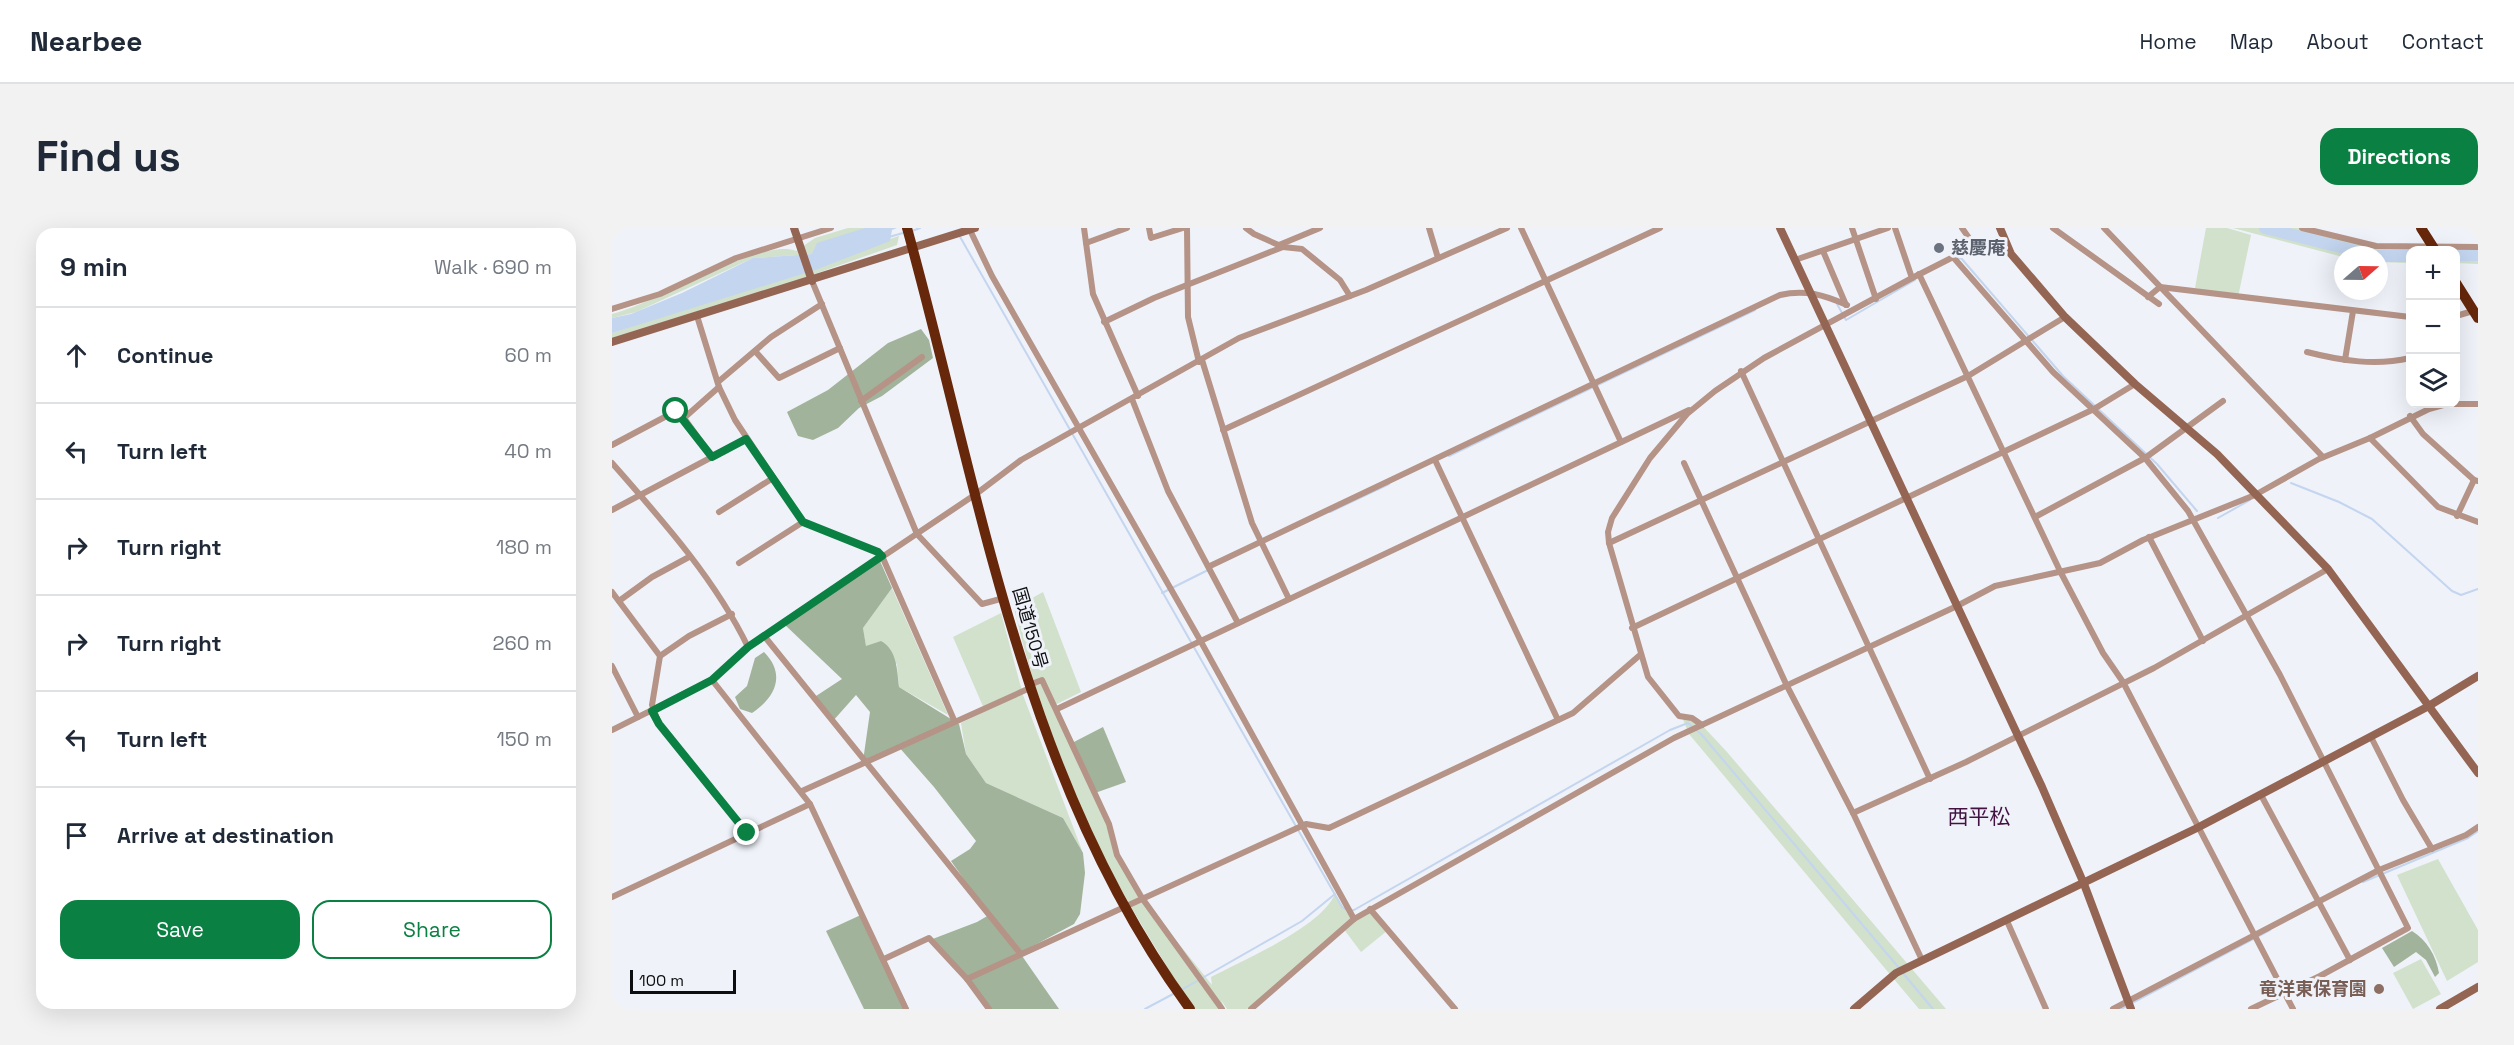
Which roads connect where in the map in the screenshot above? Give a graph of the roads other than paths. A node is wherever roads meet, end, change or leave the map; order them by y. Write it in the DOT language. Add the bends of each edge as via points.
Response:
graph roads {
  1 [pos="794,228"];
  2 [pos="831,228"];
  3 [pos="907,228"];
  4 [pos="1084,228"];
  5 [pos="1126,228"];
  6 [pos="1149,228"];
  7 [pos="1188,228"];
  8 [pos="1246,228"];
  9 [pos="1320,228"];
  10 [pos="1429,228"];
  11 [pos="1507,228"];
  12 [pos="1521,228"];
  13 [pos="1660,228"];
  14 [pos="1780,228"];
  15 [pos="1852,228"];
  16 [pos="1895,228"];
  17 [pos="1962,228"];
  18 [pos="2000,228"];
  19 [pos="2053,228"];
  20 [pos="2104,228"];
  21 [pos="2302,228"];
  22 [pos="2421,228"];
  23 [pos="970,229"];
  24 [pos="1883,229"];
  25 [pos="796,238"];
  26 [pos="2003,240"];
  27 [pos="1856,241"];
  28 [pos="1086,243"];
  29 [pos="912,245"];
  30 [pos="1281,246"];
  31 [pos="2432,246"];
  32 [pos="2478,247"];
  33 [pos="1976,248"];
  34 [pos="2406,248"];
  35 [pos="2460,248"];
  36 [pos="1823,251"];
  37 [pos="1438,258"];
  38 [pos="1954,258"];
  39 [pos="1795,260"];
  40 [pos="1919,274"];
  41 [pos="1912,278"];
  42 [pos="811,279"];
  43 [pos="1545,282"];
  44 [pos="1189,285"];
  45 [pos="2160,287"];
  46 [pos="2460,289"];
  47 [pos="1810,292"];
  48 [pos="1350,296"];
  49 [pos="2148,297"];
  50 [pos="1876,299"];
  51 [pos="822,304"];
  52 [pos="2159,304"];
  53 [pos="1847,305"];
  54 [pos="612,309"];
  55 [pos="2353,311"];
  56 [pos="1850,314"];
  57 [pos="2476,315"];
  58 [pos="697,316"];
  59 [pos="2460,316"];
  60 [pos="2066,317"];
  61 [pos="2406,318"];
  62 [pos="1104,322"];
  63 [pos="1826,326"];
  64 [pos="2029,340"];
  65 [pos="612,342"];
  66 [pos="840,348"];
  67 [pos="755,351"];
  68 [pos="2307,352"];
  69 [pos="922,357"];
  70 [pos="2406,359"];
  71 [pos="2345,360"];
  72 [pos="1200,361"];
  73 [pos="1741,371"];
  74 [pos="1968,376"];
  75 [pos="2135,384"];
  76 [pos="719,385"];
  77 [pos="1594,385"];
  78 [pos="1135,398"];
  79 [pos="861,401"];
  80 [pos="2223,401"];
  81 [pos="2460,404"];
  82 [pos="2478,404"];
  83 [pos="1695,408"];
  84 [pos="2094,408"];
  85 [pos="2422,408"];
  86 [pos="2410,416"];
  87 [pos="684,418"];
  88 [pos="1870,421"];
  89 [pos="2188,428"];
  90 [pos="1079,429"];
  91 [pos="1223,430"];
  92 [pos="2370,438"];
  93 [pos="746,439"];
  94 [pos="1621,442"];
  95 [pos="612,445"];
  96 [pos="2004,452"];
  97 [pos="712,457"];
  98 [pos="2323,457"];
  99 [pos="2145,458"];
  100 [pos="1436,460"];
  101 [pos="1782,462"];
  102 [pos="612,463"];
  103 [pos="1684,463"];
  104 [pos="773,478"];
  105 [pos="2476,480"];
  106 [pos="976,494"];
  107 [pos="640,495"];
  108 [pos="2255,495"];
  109 [pos="1907,499"];
  110 [pos="1701,500"];
  111 [pos="612,510"];
  112 [pos="719,512"];
  113 [pos="2457,516"];
  114 [pos="1463,517"];
  115 [pos="2035,517"];
  116 [pos="2194,520"];
  117 [pos="803,522"];
  118 [pos="2478,522"];
  119 [pos="917,534"];
  120 [pos="2149,537"];
  121 [pos="1819,541"];
  122 [pos="1262,543"];
  123 [pos="1608,543"];
  124 [pos="882,556"];
  125 [pos="689,557"];
  126 [pos="739,563"];
  127 [pos="1210,566"];
  128 [pos="2328,569"];
  129 [pos="2060,571"];
  130 [pos="1737,579"];
  131 [pos="612,592"];
  132 [pos="1004,598"];
  133 [pos="1288,599"];
  134 [pos="619,601"];
  135 [pos="1957,606"];
  136 [pos="732,614"];
  137 [pos="2247,615"];
  138 [pos="1238,622"];
  139 [pos="1632,628"];
  140 [pos="765,637"];
  141 [pos="1200,640"];
  142 [pos="2203,641"];
  143 [pos="748,647"];
  144 [pos="1869,647"];
  145 [pos="1640,655"];
  146 [pos="660,656"];
  147 [pos="612,666"];
  148 [pos="2478,676"];
  149 [pos="712,680"];
  150 [pos="2123,682"];
  151 [pos="1029,686"];
  152 [pos="1787,686"];
  153 [pos="2427,707"];
  154 [pos="1057,709"];
  155 [pos="652,711"];
  156 [pos="638,717"];
  157 [pos="954,720"];
  158 [pos="1558,720"];
  159 [pos="1702,725"];
  160 [pos="612,730"];
  161 [pos="2018,736"];
  162 [pos="2371,737"];
  163 [pos="863,761"];
  164 [pos="2325,762"];
  165 [pos="2478,773"];
  166 [pos="1930,779"];
  167 [pos="802,791"];
  168 [pos="2261,795"];
  169 [pos="810,804"];
  170 [pos="1854,813"];
  171 [pos="1303,826"];
  172 [pos="2478,827"];
  173 [pos="2197,828"];
  174 [pos="747,833"];
  175 [pos="2432,849"];
  176 [pos="2379,870"];
  177 [pos="2084,884"];
  178 [pos="612,897"];
  179 [pos="1142,898"];
  180 [pos="2318,902"];
  181 [pos="1122,907"];
  182 [pos="1370,909"];
  183 [pos="1353,916"];
  184 [pos="2007,921"];
  185 [pos="2254,936"];
  186 [pos="1020,953"];
  187 [pos="884,959"];
  188 [pos="1922,960"];
  189 [pos="2350,960"];
  190 [pos="967,978"];
  191 [pos="2478,987"];
  192 [pos="2284,993"];
  193 [pos="2456,1005"];
  194 [pos="2130,1006"];
  195 [pos="904,1008"];
  196 [pos="989,1009"];
  197 [pos="1190,1009"];
  198 [pos="1222,1009"];
  199 [pos="1251,1009"];
  200 [pos="1455,1009"];
  201 [pos="1854,1009"];
  202 [pos="2046,1009"];
  203 [pos="2113,1009"];
  204 [pos="2251,1009"];
  205 [pos="2293,1009"];
  206 [pos="2440,1009"];
  1 -- 25 [label="street"];
  2 -- 25 [label="street"];
  3 -- 29 [label="highway, 国道150号"];
  4 -- 28 [label="street"];
  5 -- 28 [label="street"];
  6 -- 7 [label="street" via="1151,238"];
  7 -- 44 [label="street"];
  8 -- 30 [label="street"];
  9 -- 30 [label="street"];
  10 -- 37 [label="street"];
  11 -- 37 [label="street"];
  12 -- 43 [label="street"];
  13 -- 43 [label="street"];
  14 -- 39 [label="street"];
  15 -- 27 [label="street"];
  16 -- 41 [label="street"];
  17 -- 33 [label="street"];
  18 -- 26 [label="street"];
  19 -- 49 [label="street"];
  20 -- 45 [label="street"];
  21 -- 34 [label="street" via="2376,246"];
  22 -- 31 [label="highway"];
  23 -- 29 [label="street"];
  23 -- 90 [label="street" via="992,276"];
  24 -- 27 [label="street"];
  25 -- 42 [label="street"];
  25 -- 54 [label="street" via="736,258 660,294"];
  26 -- 33 [label="street"];
  26 -- 60 [label="street" via="2021,268"];
  27 -- 36 [label="street"];
  27 -- 50 [label="street"];
  28 -- 62 [label="street" via="1093,294"];
  29 -- 42 [label="street"];
  29 -- 106 [label="highway, 国道150号"];
  30 -- 44 [label="street"];
  30 -- 48 [label="street" via="1302,249 1340,280"];
  32 -- 35 [label="street"];
  33 -- 38 [label="street"];
  36 -- 39 [label="street"];
  36 -- 53 [label="street"];
  37 -- 48 [label="street"];
  38 -- 40 [label="street"];
  38 -- 64 [label="street"];
  39 -- 47 [label="street"];
  40 -- 41 [label="street"];
  40 -- 74 [label="street"];
  41 -- 50 [label="street"];
  42 -- 51 [label="street"];
  42 -- 58 [label="street"];
  43 -- 77 [label="street"];
  43 -- 91 [label="street"];
  44 -- 62 [label="street"];
  44 -- 72 [label="street" via="1188,317"];
  45 -- 49 [label="street"];
  45 -- 55 [label="street"];
  45 -- 98 [label="street"];
  46 -- 57 [label="highway"];
  47 -- 53 [label="street"];
  47 -- 63 [label="street"];
  47 -- 77 [label="street" via="1780,295"];
  48 -- 72 [label="street" via="1239,338"];
  49 -- 52 [label="street"];
  50 -- 56 [label="street"];
  51 -- 66 [label="street"];
  51 -- 67 [label="street" via="795,319"];
  53 -- 56 [label="street"];
  55 -- 61 [label="street"];
  55 -- 71 [label="street"];
  56 -- 63 [label="street"];
  57 -- 59 [label="street"];
  58 -- 65 [label="street"];
  58 -- 76 [label="street"];
  60 -- 64 [label="street"];
  60 -- 75 [label="street"];
  62 -- 78 [label="street"];
  63 -- 73 [label="street"];
  63 -- 88 [label="street"];
  64 -- 74 [label="street"];
  64 -- 84 [label="street"];
  66 -- 67 [label="street" via="779,378"];
  66 -- 79 [label="street"];
  67 -- 76 [label="street"];
  68 -- 71 [label="street"];
  69 -- 79 [label="street"];
  70 -- 71 [label="street" via="2387,363"];
  72 -- 78 [label="street"];
  72 -- 91 [label="street"];
  73 -- 83 [label="street"];
  73 -- 101 [label="street"];
  74 -- 88 [label="street"];
  74 -- 96 [label="street"];
  75 -- 84 [label="street"];
  75 -- 89 [label="street"];
  76 -- 87 [label="street"];
  76 -- 93 [label="street"];
  77 -- 94 [label="street"];
  77 -- 100 [label="street"];
  78 -- 90 [label="street"];
  78 -- 127 [label="street" via="1168,491"];
  79 -- 119 [label="street"];
  80 -- 89 [label="street"];
  81 -- 82 [label="street"];
  83 -- 94 [label="street"];
  83 -- 123 [label="street" via="1650,458 1626,494 1612,518"];
  84 -- 96 [label="street"];
  84 -- 99 [label="street"];
  85 -- 86 [label="street"];
  86 -- 92 [label="street"];
  86 -- 105 [label="street" via="2423,434"];
  87 -- 95 [label="street" via="676,411"];
  87 -- 97 [label="street"];
  88 -- 101 [label="street"];
  88 -- 109 [label="street"];
  89 -- 99 [label="street"];
  89 -- 108 [label="street"];
  90 -- 106 [label="street" via="1021,460"];
  90 -- 141 [label="street"];
  91 -- 122 [label="street"];
  92 -- 98 [label="street"];
  92 -- 113 [label="street" via="2438,507"];
  93 -- 97 [label="street"];
  93 -- 104 [label="street"];
  94 -- 114 [label="street"];
  96 -- 109 [label="street"];
  96 -- 115 [label="street"];
  97 -- 107 [label="street"];
  98 -- 108 [label="street"];
  99 -- 115 [label="street"];
  99 -- 116 [label="street"];
  100 -- 114 [label="street"];
  100 -- 122 [label="street"];
  101 -- 110 [label="street"];
  101 -- 121 [label="street"];
  102 -- 107 [label="street"];
  103 -- 110 [label="street"];
  104 -- 112 [label="street"];
  104 -- 117 [label="street"];
  105 -- 113 [label="street"];
  106 -- 119 [label="street"];
  106 -- 132 [label="highway, 国道150号"];
  107 -- 111 [label="street"];
  107 -- 125 [label="street"];
  108 -- 116 [label="street"];
  108 -- 128 [label="street"];
  109 -- 121 [label="street"];
  109 -- 135 [label="street"];
  110 -- 123 [label="street"];
  110 -- 130 [label="street"];
  113 -- 118 [label="street"];
  114 -- 133 [label="street"];
  114 -- 158 [label="street"];
  115 -- 129 [label="street"];
  116 -- 120 [label="street"];
  116 -- 137 [label="street"];
  117 -- 124 [label="street"];
  117 -- 126 [label="street"];
  119 -- 124 [label="street"];
  119 -- 132 [label="street" via="982,604"];
  120 -- 129 [label="street" via="2100,563"];
  120 -- 142 [label="street"];
  121 -- 130 [label="street"];
  121 -- 144 [label="street"];
  122 -- 127 [label="street"];
  122 -- 133 [label="street"];
  123 -- 139 [label="street"];
  124 -- 140 [label="street"];
  124 -- 157 [label="street"];
  125 -- 134 [label="street"];
  125 -- 136 [label="street"];
  127 -- 138 [label="street"];
  128 -- 137 [label="street"];
  128 -- 153 [label="street"];
  129 -- 135 [label="street" via="1995,586"];
  129 -- 150 [label="street" via="2103,653"];
  130 -- 139 [label="street"];
  130 -- 152 [label="street"];
  131 -- 134 [label="street"];
  132 -- 151 [label="highway, 国道150号"];
  133 -- 138 [label="street"];
  134 -- 146 [label="street"];
  135 -- 144 [label="street"];
  135 -- 161 [label="street"];
  136 -- 143 [label="street"];
  136 -- 146 [label="street"];
  137 -- 142 [label="street"];
  137 -- 164 [label="street"];
  138 -- 141 [label="street"];
  139 -- 145 [label="street"];
  140 -- 143 [label="street"];
  140 -- 163 [label="street"];
  141 -- 154 [label="street"];
  141 -- 171 [label="street"];
  142 -- 150 [label="street"];
  143 -- 149 [label="street"];
  144 -- 152 [label="street"];
  144 -- 166 [label="street"];
  145 -- 158 [label="street" via="1573,713"];
  145 -- 159 [label="street" via="1648,677 1679,716"];
  146 -- 155 [label="street"];
  147 -- 156 [label="street"];
  148 -- 153 [label="street"];
  149 -- 155 [label="street"];
  149 -- 167 [label="street"];
  150 -- 161 [label="street"];
  150 -- 173 [label="street"];
  151 -- 154 [label="street" via="1042,680"];
  151 -- 157 [label="street"];
  151 -- 181 [label="highway, 国道150号" via="1072,804"];
  152 -- 159 [label="street"];
  152 -- 170 [label="street"];
  153 -- 162 [label="street"];
  153 -- 165 [label="street"];
  154 -- 179 [label="street" via="1109,824 1117,855"];
  155 -- 156 [label="street"];
  155 -- 174 [label="street"];
  156 -- 160 [label="street"];
  157 -- 163 [label="street"];
  158 -- 171 [label="street" via="1329,828"];
  159 -- 182 [label="street"];
  161 -- 166 [label="street"];
  161 -- 177 [label="street"];
  162 -- 164 [label="street"];
  162 -- 175 [label="street"];
  163 -- 167 [label="street"];
  163 -- 186 [label="street"];
  164 -- 168 [label="street"];
  164 -- 176 [label="street"];
  166 -- 170 [label="street"];
  167 -- 169 [label="street"];
  168 -- 173 [label="street"];
  168 -- 180 [label="street"];
  169 -- 174 [label="street"];
  169 -- 187 [label="street"];
  170 -- 188 [label="street"];
  171 -- 179 [label="street"];
  171 -- 183 [label="street"];
  172 -- 175 [label="street"];
  173 -- 177 [label="street"];
  173 -- 185 [label="street"];
  174 -- 178 [label="street"];
  175 -- 176 [label="street"];
  176 -- 180 [label="street"];
  176 -- 189 [label="street" via="2408,928"];
  177 -- 184 [label="street"];
  177 -- 194 [label="street"];
  179 -- 181 [label="street"];
  179 -- 198 [label="street"];
  180 -- 185 [label="street"];
  180 -- 189 [label="street"];
  181 -- 186 [label="street"];
  181 -- 197 [label="highway, 国道150号"];
  182 -- 183 [label="street"];
  182 -- 200 [label="street"];
  183 -- 199 [label="street"];
  184 -- 188 [label="street"];
  184 -- 202 [label="street"];
  185 -- 192 [label="street"];
  185 -- 194 [label="street"];
  186 -- 190 [label="street"];
  187 -- 190 [label="street" via="929,938"];
  187 -- 195 [label="street"];
  188 -- 201 [label="street" via="1896,974"];
  189 -- 192 [label="street"];
  190 -- 196 [label="street"];
  191 -- 193 [label="street"];
  192 -- 204 [label="street"];
  192 -- 205 [label="street"];
  193 -- 206 [label="street"];
  194 -- 203 [label="street"];
}
